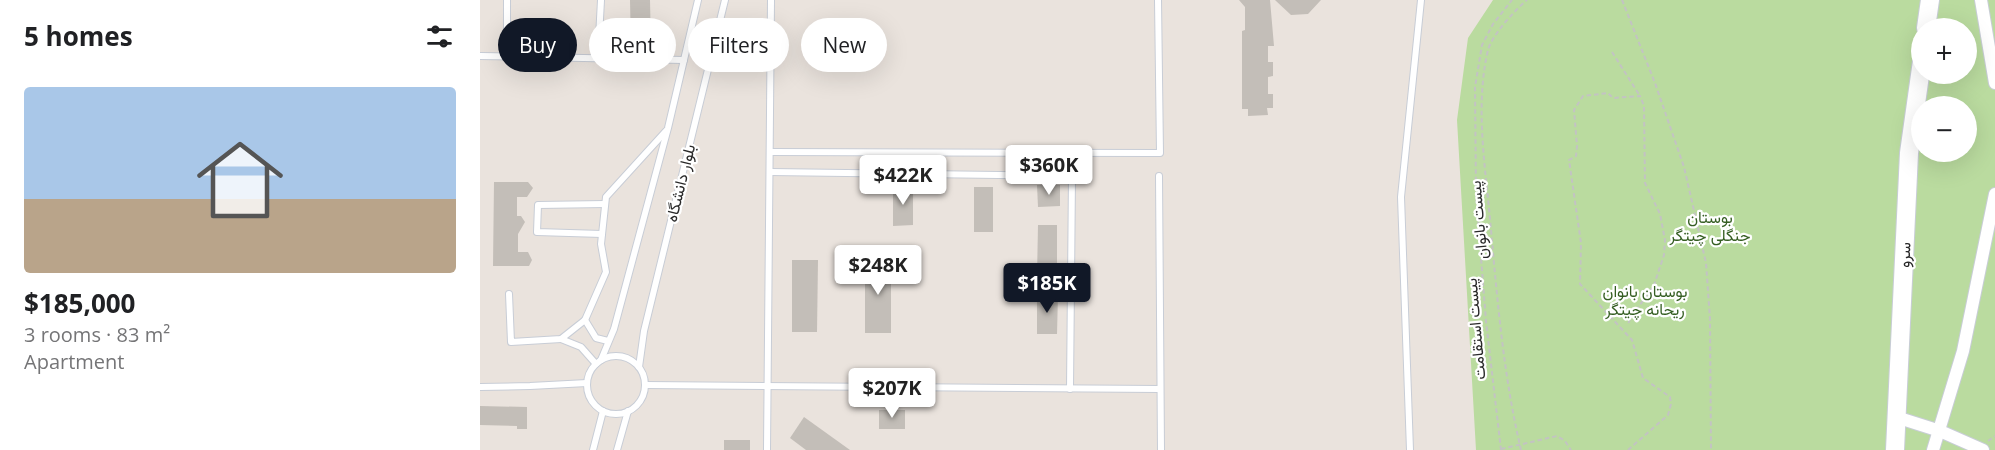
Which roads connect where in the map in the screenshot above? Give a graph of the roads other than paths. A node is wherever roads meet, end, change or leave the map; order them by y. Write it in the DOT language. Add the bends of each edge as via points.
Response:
graph roads {
  1 [pos="507,0"];
  2 [pos="601,0"];
  3 [pos="698,0"];
  4 [pos="725,0"];
  5 [pos="771,0"];
  6 [pos="1158,0"];
  7 [pos="1421,0"];
  8 [pos="1930,0"];
  9 [pos="1981,0"];
  10 [pos="507,18"];
  11 [pos="600,18"];
  12 [pos="1927,18"];
  13 [pos="480,56"];
  14 [pos="498,57"];
  15 [pos="676,60"];
  16 [pos="684,60"];
  17 [pos="1995,83"];
  18 [pos="1919,84"];
  19 [pos="668,128"];
  20 [pos="770,152"];
  21 [pos="770,172"];
  22 [pos="1159,176"];
  23 [pos="1995,194"];
  24 [pos="605,204"];
  25 [pos="602,234"];
  26 [pos="508,294"];
  27 [pos="585,320"];
  28 [pos="561,339"];
  29 [pos="608,341"];
  30 [pos="598,362"];
  31 [pos="639,367"];
  32 [pos="587,383"];
  33 [pos="645,385"];
  34 [pos="767,386"];
  35 [pos="480,387"];
  36 [pos="1070,389"];
  37 [pos="1160,389"];
  38 [pos="603,411"];
  39 [pos="627,411"];
  40 [pos="1896,417"];
  41 [pos="1940,432"];
  42 [pos="1981,447"];
  43 [pos="593,450"];
  44 [pos="617,450"];
  45 [pos="767,450"];
  46 [pos="1161,450"];
  47 [pos="1410,450"];
  48 [pos="1895,450"];
  49 [pos="1933,450"];
  1 -- 10 [label="lane"];
  2 -- 11 [label="lane"];
  3 -- 16 [label="lane, بلوار دانشگاه"];
  4 -- 31 [label="lane, بلوار دانشگاه" via="644,331"];
  5 -- 20 [label="lane"];
  6 -- 20 [label="lane" via="1160,153"];
  7 -- 47 [label="lane" via="1401,197"];
  8 -- 12 [label="street"];
  9 -- 17 [label="street"];
  13 -- 14 [label="lane"];
  15 -- 16 [label="lane"];
  16 -- 19 [label="lane, بلوار دانشگاه"];
  18 -- 40 [label="street, سرو" via="1909,153"];
  19 -- 24 [label="lane" via="606,197"];
  19 -- 29 [label="lane, بلوار دانشگاه"];
  20 -- 21 [label="lane"];
  21 -- 34 [label="lane"];
  21 -- 36 [label="lane" via="1072,176"];
  22 -- 37 [label="lane"];
  23 -- 41 [label="street" via="1963,351"];
  24 -- 25 [label="lane"];
  24 -- 25 [label="lane" via="538,205 537,232"];
  25 -- 27 [label="lane" via="606,272"];
  26 -- 28 [label="lane" via="511,342"];
  27 -- 28 [label="lane"];
  27 -- 29 [label="lane" via="596,338"];
  28 -- 30 [label="lane" via="581,347"];
  29 -- 30 [label="lane, بلوار دانشگاه"];
  30 -- 31 [label="lane" via="617,356"];
  30 -- 32 [label="lane"];
  31 -- 33 [label="lane"];
  32 -- 35 [label="lane"];
  32 -- 38 [label="lane" via="591,399"];
  33 -- 34 [label="lane"];
  33 -- 39 [label="lane" via="640,400"];
  34 -- 36 [label="lane"];
  34 -- 45 [label="lane"];
  36 -- 37 [label="lane"];
  37 -- 46 [label="lane"];
  38 -- 39 [label="lane"];
  38 -- 43 [label="lane"];
  39 -- 44 [label="lane"];
  40 -- 41 [label="street"];
  40 -- 48 [label="street, سرو"];
  41 -- 42 [label="street"];
  41 -- 49 [label="street"];
}
